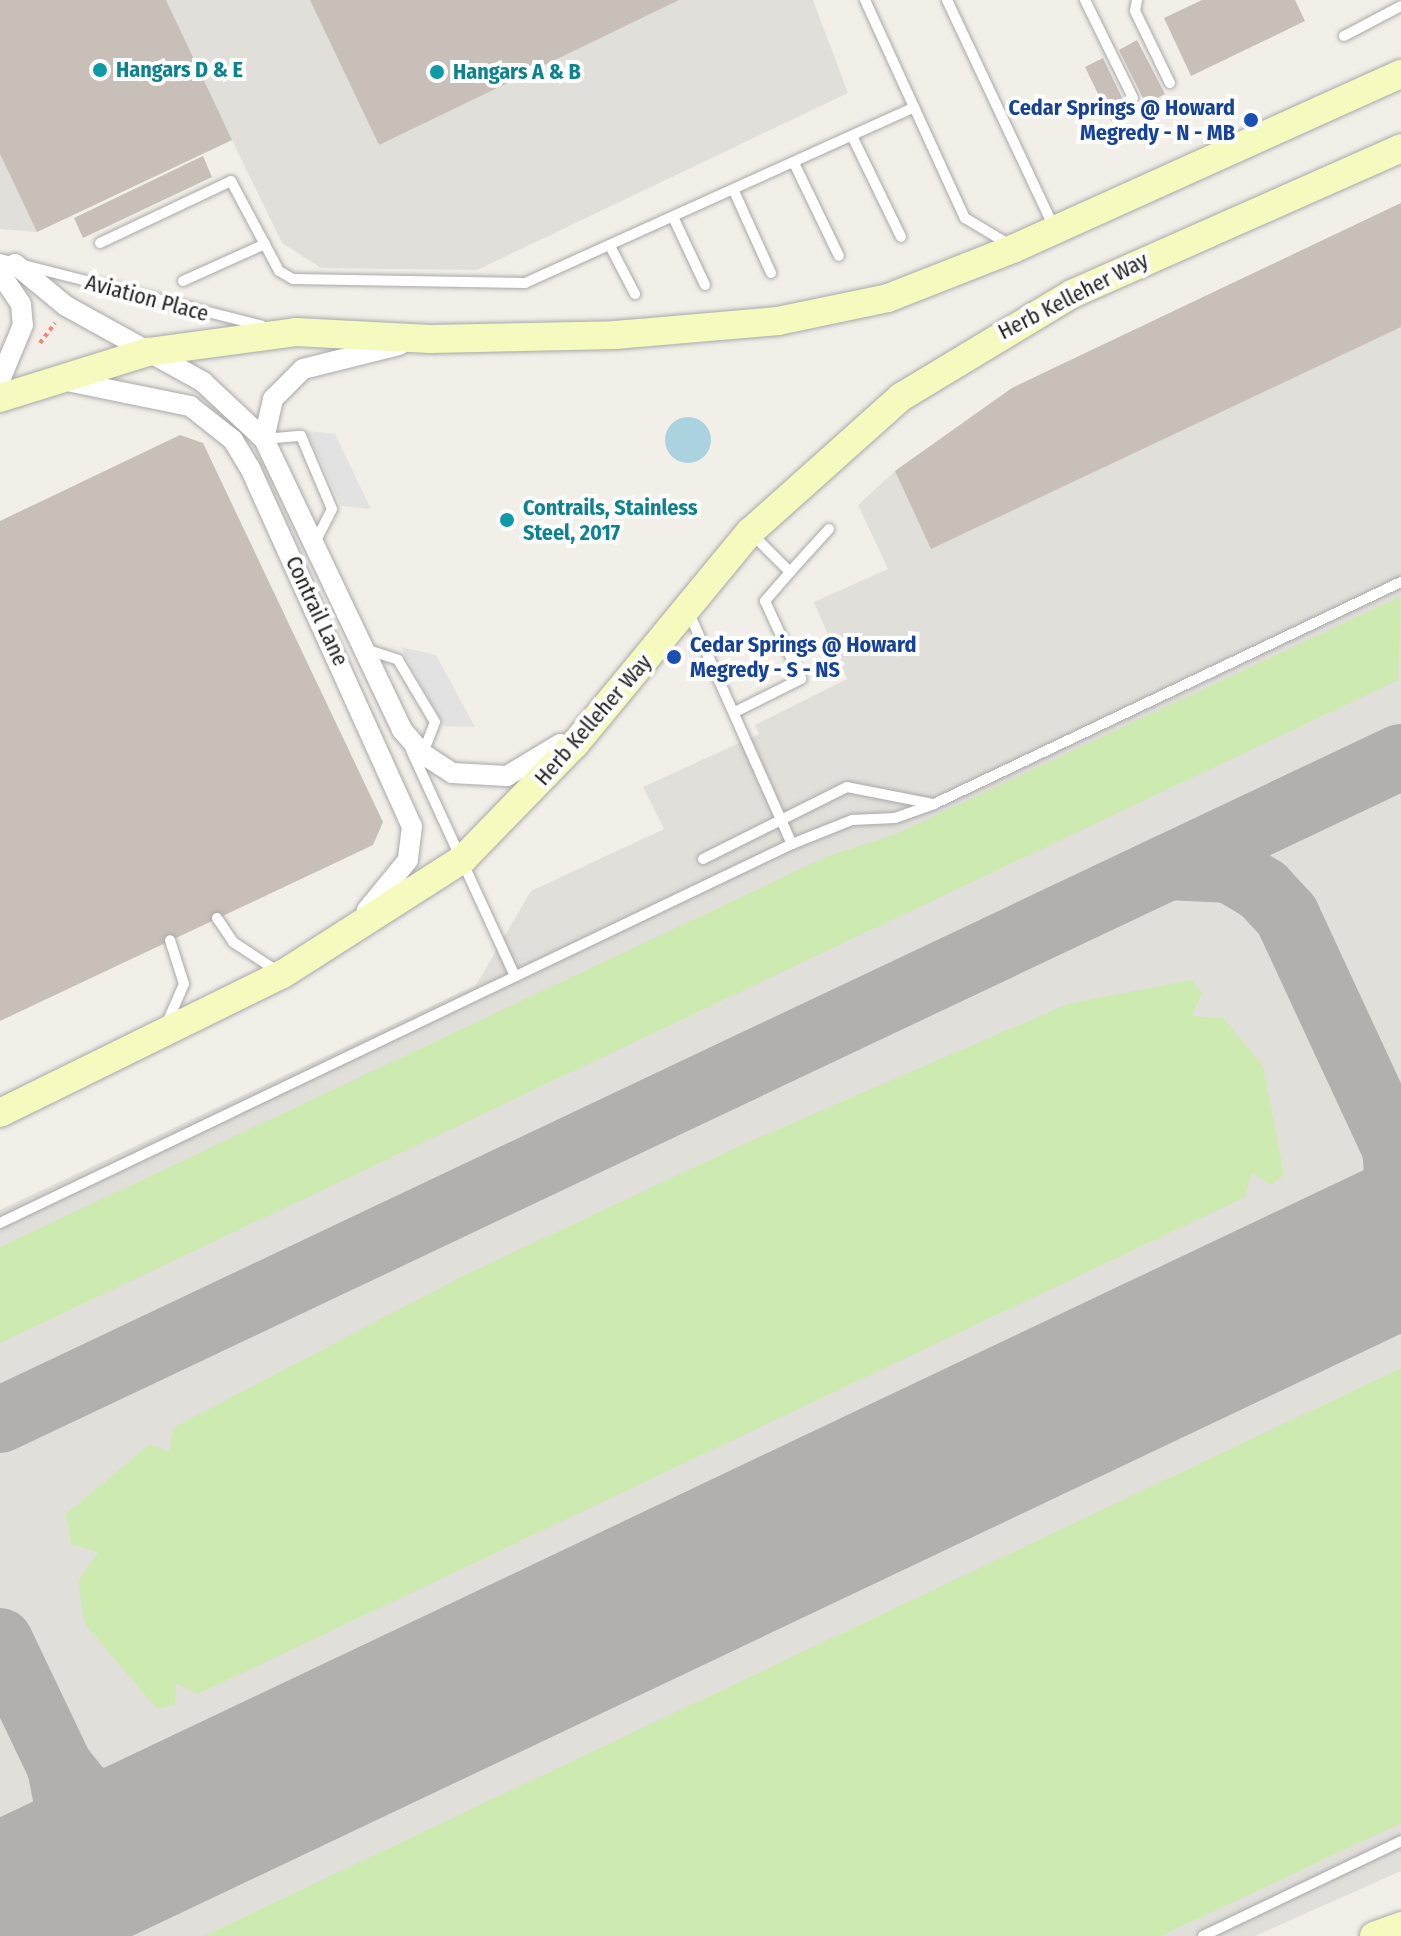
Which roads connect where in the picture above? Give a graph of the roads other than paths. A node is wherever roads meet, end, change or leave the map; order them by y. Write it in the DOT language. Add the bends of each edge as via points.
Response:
graph roads {
  1 [pos="865,0"];
  2 [pos="947,0"];
  3 [pos="1085,0"];
  4 [pos="1137,0"];
  5 [pos="1401,6"];
  6 [pos="1344,36"];
  7 [pos="1401,74"];
  8 [pos="1170,83"];
  9 [pos="1133,98"];
  10 [pos="914,107"];
  11 [pos="852,136"];
  12 [pos="1394,147"];
  13 [pos="794,163"];
  14 [pos="734,191"];
  15 [pos="674,219"];
  16 [pos="1055,230"];
  17 [pos="901,237"];
  18 [pos="100,243"];
  19 [pos="265,244"];
  20 [pos="611,248"];
  21 [pos="1015,248"];
  22 [pos="839,256"];
  23 [pos="5,265"];
  24 [pos="771,273"];
  25 [pos="183,281"];
  26 [pos="705,285"];
  27 [pos="635,294"];
  28 [pos="296,332"];
  29 [pos="430,339"];
  30 [pos="148,352"];
  31 [pos="48,378"];
  32 [pos="0,380"];
  33 [pos="0,398"];
  34 [pos="264,439"];
  35 [pos="829,529"];
  36 [pos="750,532"];
  37 [pos="314,544"];
  38 [pos="790,572"];
  39 [pos="1401,582"];
  40 [pos="687,608"];
  41 [pos="363,649"];
  42 [pos="610,703"];
  43 [pos="737,711"];
  44 [pos="402,730"];
  45 [pos="423,754"];
  46 [pos="934,804"];
  47 [pos="778,822"];
  48 [pos="792,844"];
  49 [pos="463,859"];
  50 [pos="703,859"];
  51 [pos="217,918"];
  52 [pos="170,940"];
  53 [pos="327,950"];
  54 [pos="283,974"];
  55 [pos="515,976"];
  56 [pos="157,1041"];
  57 [pos="0,1113"];
  58 [pos="0,1223"];
  59 [pos="1401,1841"];
  60 [pos="1401,1926"];
  61 [pos="1203,1936"];
  62 [pos="1374,1936"];
  1 -- 10 [label="lane"];
  2 -- 16 [label="lane"];
  3 -- 9 [label="lane"];
  4 -- 8 [label="lane" via="1135,11"];
  5 -- 6 [label="lane"];
  7 -- 16 [label="main road"];
  10 -- 11 [label="lane"];
  10 -- 21 [label="lane" via="965,218"];
  11 -- 13 [label="lane"];
  11 -- 17 [label="lane"];
  12 -- 36 [label="main road, Herb Kelleher Way" via="1182,241 996,334 901,397"];
  13 -- 14 [label="lane"];
  13 -- 22 [label="lane"];
  14 -- 15 [label="lane"];
  14 -- 24 [label="lane"];
  15 -- 20 [label="lane"];
  15 -- 26 [label="lane"];
  16 -- 21 [label="main road"];
  18 -- 19 [label="lane" via="231,181"];
  19 -- 20 [label="lane" via="279,271 293,279 525,283"];
  19 -- 25 [label="lane"];
  20 -- 27 [label="lane"];
  21 -- 29 [label="main road" via="888,298 778,321"];
  23 -- 28 [label="lane, Aviation Place" via="185,311"];
  23 -- 30 [label="street, Contrail Lane"];
  23 -- 32 [label="street" via="21,304 23,325"];
  28 -- 29 [label="main road"];
  28 -- 30 [label="main road"];
  29 -- 34 [label="street" via="303,369 273,399"];
  30 -- 31 [label="main road"];
  30 -- 34 [label="street, Contrail Lane" via="203,382"];
  31 -- 33 [label="main road"];
  31 -- 53 [label="street, Contrail Lane" via="134,389 190,406 233,440 250,468 412,826 408,860 391,887"];
  34 -- 37 [label="street, Contrail Lane"];
  34 -- 37 [label="lane" via="301,436 332,509"];
  35 -- 38 [label="lane"];
  36 -- 38 [label="lane"];
  36 -- 40 [label="main road, Herb Kelleher Way"];
  37 -- 41 [label="street, Contrail Lane"];
  38 -- 43 [label="lane" via="765,601 801,679"];
  39 -- 46 [label="lane"];
  40 -- 42 [label="main road, Herb Kelleher Way"];
  40 -- 43 [label="lane"];
  41 -- 44 [label="street, Contrail Lane"];
  41 -- 45 [label="lane" via="398,660 435,722"];
  42 -- 45 [label="street, Contrail Lane" via="541,760 507,776 452,773"];
  42 -- 49 [label="main road, Herb Kelleher Way"];
  43 -- 47 [label="lane"];
  44 -- 45 [label="street, Contrail Lane"];
  44 -- 49 [label="lane, Contrail Lane"];
  46 -- 47 [label="lane" via="847,787"];
  46 -- 48 [label="lane" via="895,818 852,820"];
  47 -- 48 [label="lane"];
  47 -- 50 [label="lane"];
  48 -- 55 [label="lane"];
  49 -- 53 [label="main road, Herb Kelleher Way"];
  49 -- 55 [label="lane, Contrail Lane"];
  51 -- 54 [label="lane" via="233,942"];
  52 -- 56 [label="lane" via="184,984"];
  53 -- 54 [label="main road, Herb Kelleher Way"];
  54 -- 56 [label="main road, Herb Kelleher Way"];
  55 -- 58 [label="lane"];
  56 -- 57 [label="main road, Herb Kelleher Way"];
  59 -- 61 [label="lane"];
  60 -- 62 [label="main road"];
}
